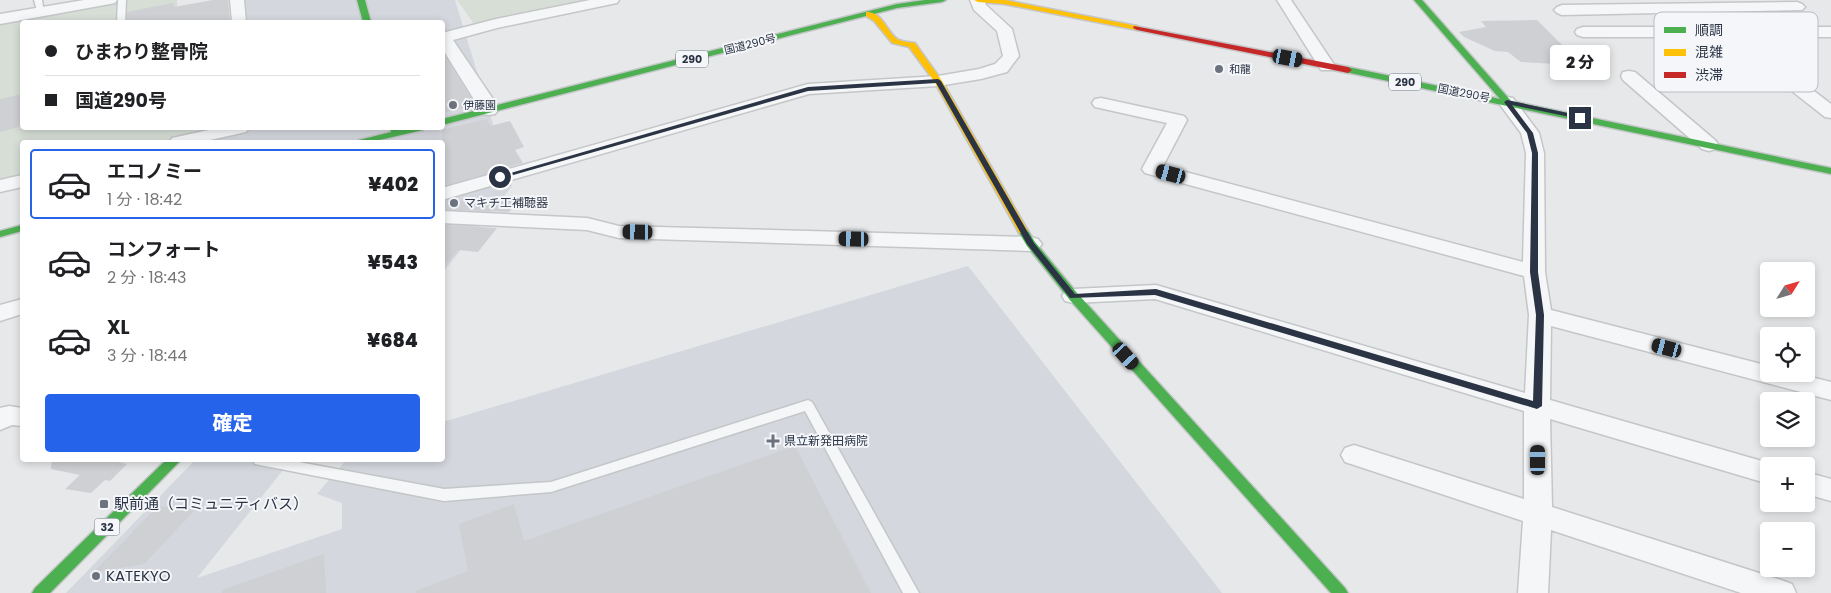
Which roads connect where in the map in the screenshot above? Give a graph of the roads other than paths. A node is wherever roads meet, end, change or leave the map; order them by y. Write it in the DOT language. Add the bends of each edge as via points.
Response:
graph roads {
  1 [pos="110,0"];
  2 [pos="122,0"];
  3 [pos="237,0"];
  4 [pos="361,0"];
  5 [pos="612,0"];
  6 [pos="942,0"];
  7 [pos="977,0"];
  8 [pos="1284,0"];
  9 [pos="1418,0"];
  10 [pos="1004,1"];
  11 [pos="1691,5"];
  12 [pos="40,6"];
  13 [pos="1797,7"];
  14 [pos="1562,10"];
  15 [pos="869,14"];
  16 [pos="0,19"];
  17 [pos="121,20"];
  18 [pos="240,20"];
  19 [pos="366,20"];
  20 [pos="1582,32"];
  21 [pos="1654,32"];
  22 [pos="1818,32"];
  23 [pos="1831,32"];
  24 [pos="445,38"];
  25 [pos="445,41"];
  26 [pos="1326,66"];
  27 [pos="1629,76"];
  28 [pos="938,81"];
  29 [pos="1805,92"];
  30 [pos="1507,102"];
  31 [pos="1101,103"];
  32 [pos="489,110"];
  33 [pos="1831,112"];
  34 [pos="445,121"];
  35 [pos="231,130"];
  36 [pos="412,130"];
  37 [pos="396,134"];
  38 [pos="188,140"];
  39 [pos="370,140"];
  40 [pos="1708,145"];
  41 [pos="1831,171"];
  42 [pos="20,181"];
  43 [pos="0,186"];
  44 [pos="445,193"];
  45 [pos="445,217"];
  46 [pos="20,229"];
  47 [pos="0,234"];
  48 [pos="1031,244"];
  49 [pos="1534,272"];
  50 [pos="1073,296"];
  51 [pos="20,308"];
  52 [pos="0,314"];
  53 [pos="1540,315"];
  54 [pos="1831,391"];
  55 [pos="1537,406"];
  56 [pos="1354,455"];
  57 [pos="172,462"];
  58 [pos="271,462"];
  59 [pos="1760,469"];
  60 [pos="1815,486"];
  61 [pos="1831,490"];
  62 [pos="1538,513"];
  63 [pos="40,593"];
  64 [pos="911,593"];
  65 [pos="1340,593"];
  66 [pos="1533,593"];
  67 [pos="1781,593"];
  1 -- 12 [label="street"];
  2 -- 17 [label="lane"];
  3 -- 18 [label="street"];
  4 -- 19 [label="main road"];
  5 -- 24 [label="street"];
  6 -- 15 [label="main road, 国道290号 / 290" via="897,6"];
  7 -- 10 [label="main road, 国道290号 / 290"];
  7 -- 28 [label="street" via="979,7 1004,29 1011,56 1001,68"];
  8 -- 26 [label="street"];
  9 -- 30 [label="main road"];
  10 -- 26 [label="main road, 国道290号 / 290"];
  11 -- 13 [label="street"];
  11 -- 14 [label="street"];
  12 -- 16 [label="street"];
  15 -- 28 [label="main road" via="896,41 912,45"];
  15 -- 32 [label="main road, 国道290号 / 290"];
  20 -- 21 [label="street"];
  22 -- 23 [label="street"];
  25 -- 32 [label="street"];
  26 -- 30 [label="main road, 国道290号 / 290"];
  27 -- 40 [label="street"];
  28 -- 44 [label="street" via="808,89"];
  28 -- 48 [label="main road"];
  29 -- 33 [label="street"];
  30 -- 40 [label="main road, 国道290号 / 290"];
  30 -- 49 [label="street" via="1530,133 1535,153"];
  31 -- 49 [label="street" via="1178,120 1152,169"];
  32 -- 34 [label="main road, 国道290号 / 290"];
  35 -- 38 [label="street"];
  36 -- 37 [label="main road"];
  37 -- 39 [label="main road"];
  40 -- 41 [label="main road, 国道290号 / 290"];
  42 -- 43 [label="street"];
  45 -- 48 [label="street" via="587,224 619,232"];
  46 -- 47 [label="main road"];
  48 -- 50 [label="main road"];
  49 -- 53 [label="street"];
  50 -- 55 [label="street" via="1156,292"];
  50 -- 65 [label="main road"];
  51 -- 52 [label="street"];
  53 -- 54 [label="street"];
  53 -- 55 [label="street"];
  55 -- 59 [label="street"];
  55 -- 62 [label="street"];
  56 -- 62 [label="street"];
  57 -- 63 [label="main road, 32"];
  58 -- 64 [label="lane" via="444,495 551,488 808,405"];
  60 -- 61 [label="street"];
  62 -- 66 [label="street"];
  62 -- 67 [label="street"];
}
